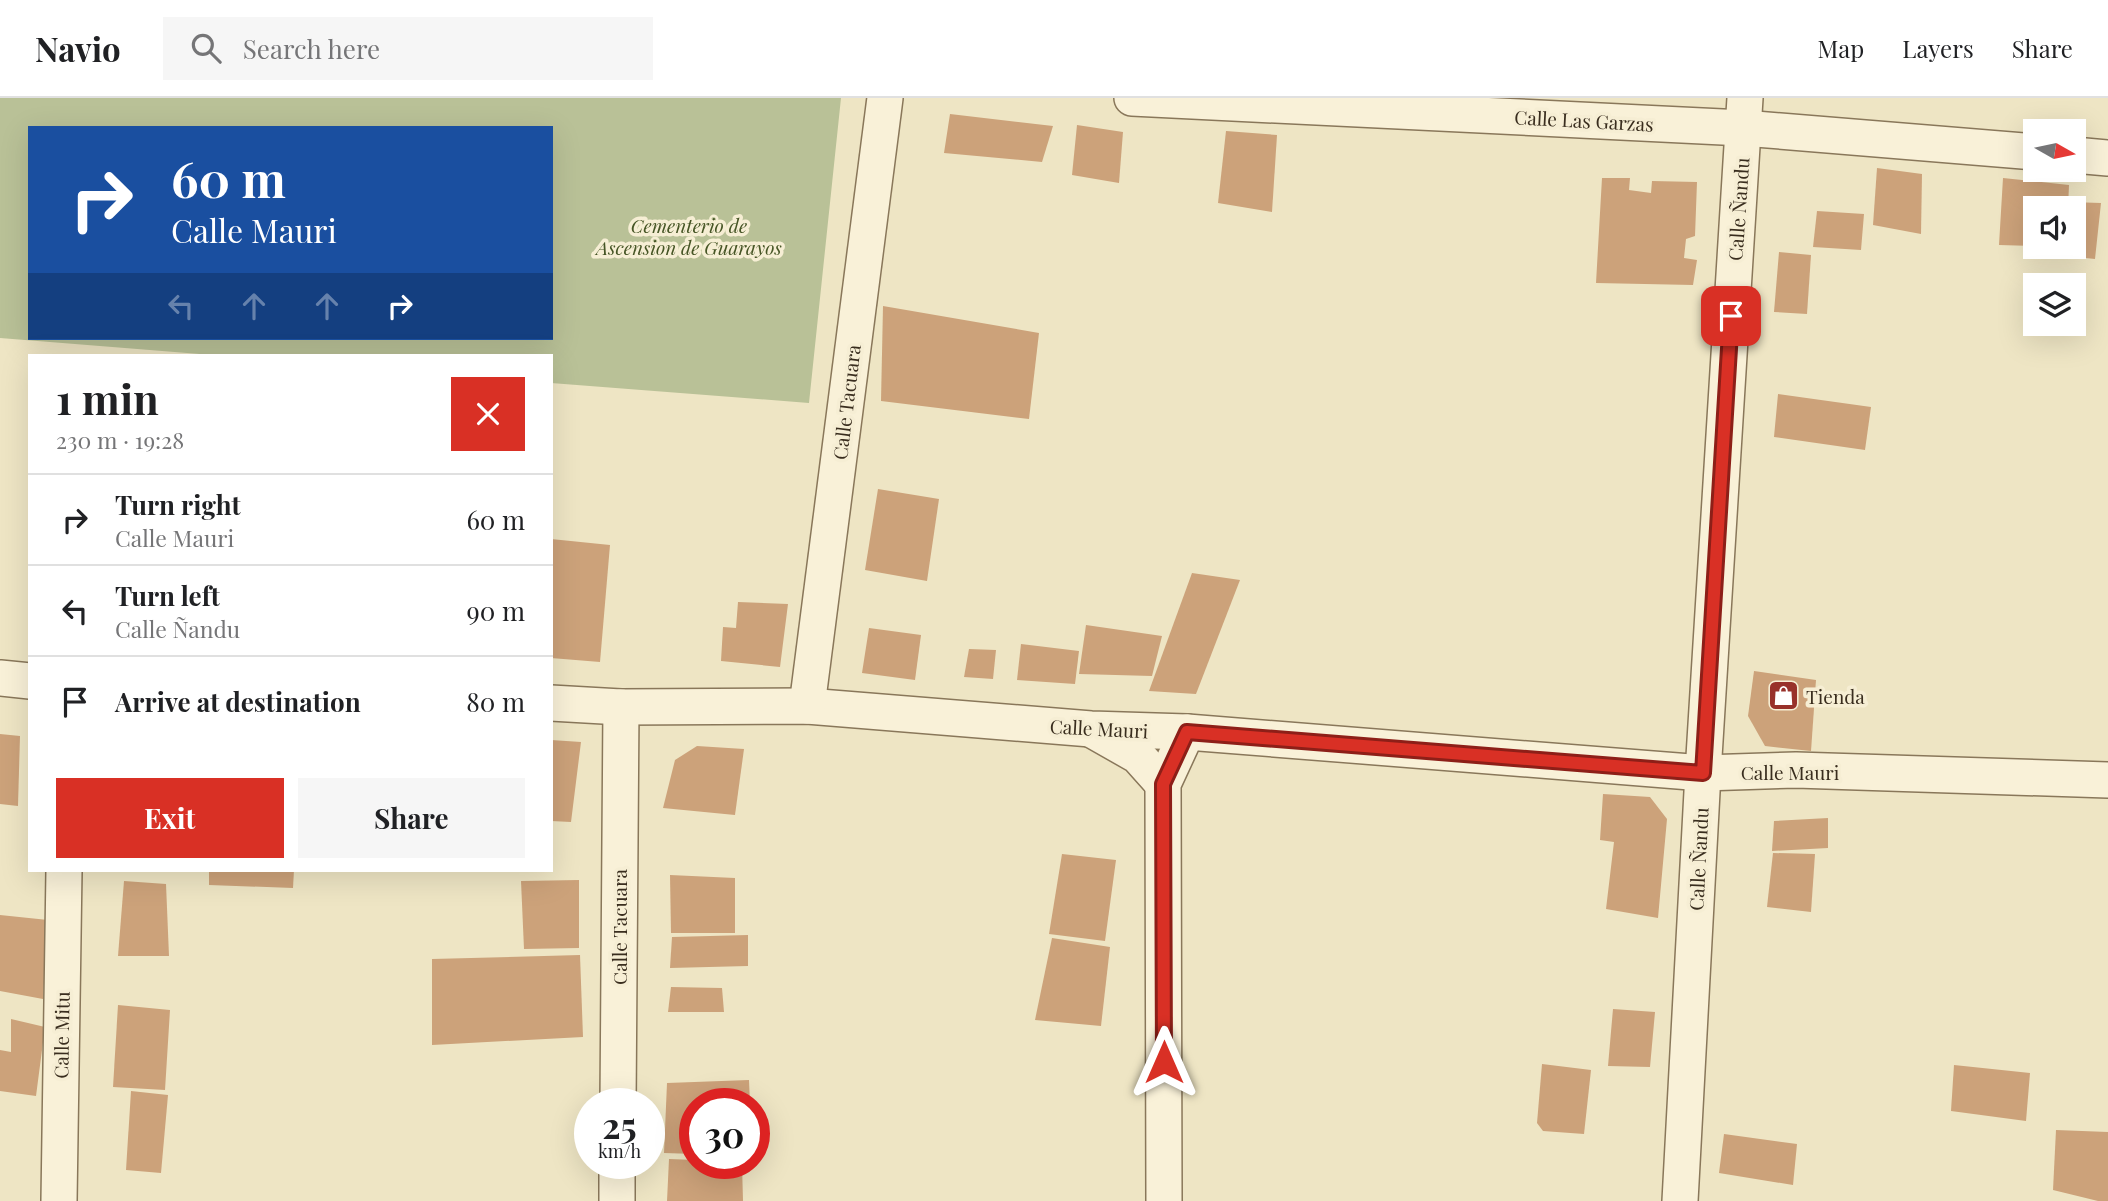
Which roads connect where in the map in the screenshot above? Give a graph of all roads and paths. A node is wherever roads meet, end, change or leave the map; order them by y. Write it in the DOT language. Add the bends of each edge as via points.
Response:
graph roads {
  1 [pos="885,98"];
  2 [pos="1132,98"];
  3 [pos="1744,113"];
  4 [pos="2023,150"];
  5 [pos="2086,156"];
  6 [pos="2108,158"];
  7 [pos="0,678"];
  8 [pos="28,681"];
  9 [pos="553,703"];
  10 [pos="807,706"];
  11 [pos="621,707"];
  12 [pos="1091,729"];
  13 [pos="1187,732"];
  14 [pos="1703,773"];
  15 [pos="2108,780"];
  16 [pos="1163,784"];
  17 [pos="64,872"];
  18 [pos="618,1088"];
  19 [pos="617,1179"];
  20 [pos="59,1201"];
  21 [pos="617,1201"];
  22 [pos="1164,1201"];
  23 [pos="1680,1201"];
  1 -- 10 [label="street, Calle Tacuara"];
  2 -- 3 [label="street, Calle Las Garzas"];
  3 -- 4 [label="street, Calle Las Garzas"];
  3 -- 14 [label="street, Calle Ñandu"];
  5 -- 6 [label="street"];
  7 -- 8 [label="street"];
  9 -- 11 [label="street, Calle Mauri"];
  10 -- 11 [label="street, Calle Mauri"];
  10 -- 12 [label="street, Calle Mauri"];
  11 -- 18 [label="street, Calle Tacuara"];
  12 -- 13 [label="street, Calle Mauri"];
  12 -- 16 [label="street" via="1138,756"];
  13 -- 14 [label="street, Calle Mauri"];
  13 -- 16 [label="street"];
  14 -- 15 [label="street, Calle Mauri" via="1796,770"];
  14 -- 23 [label="street, Calle Ñandu"];
  16 -- 22 [label="street"];
  17 -- 20 [label="street, Calle Mitu"];
  19 -- 21 [label="street"];
}
